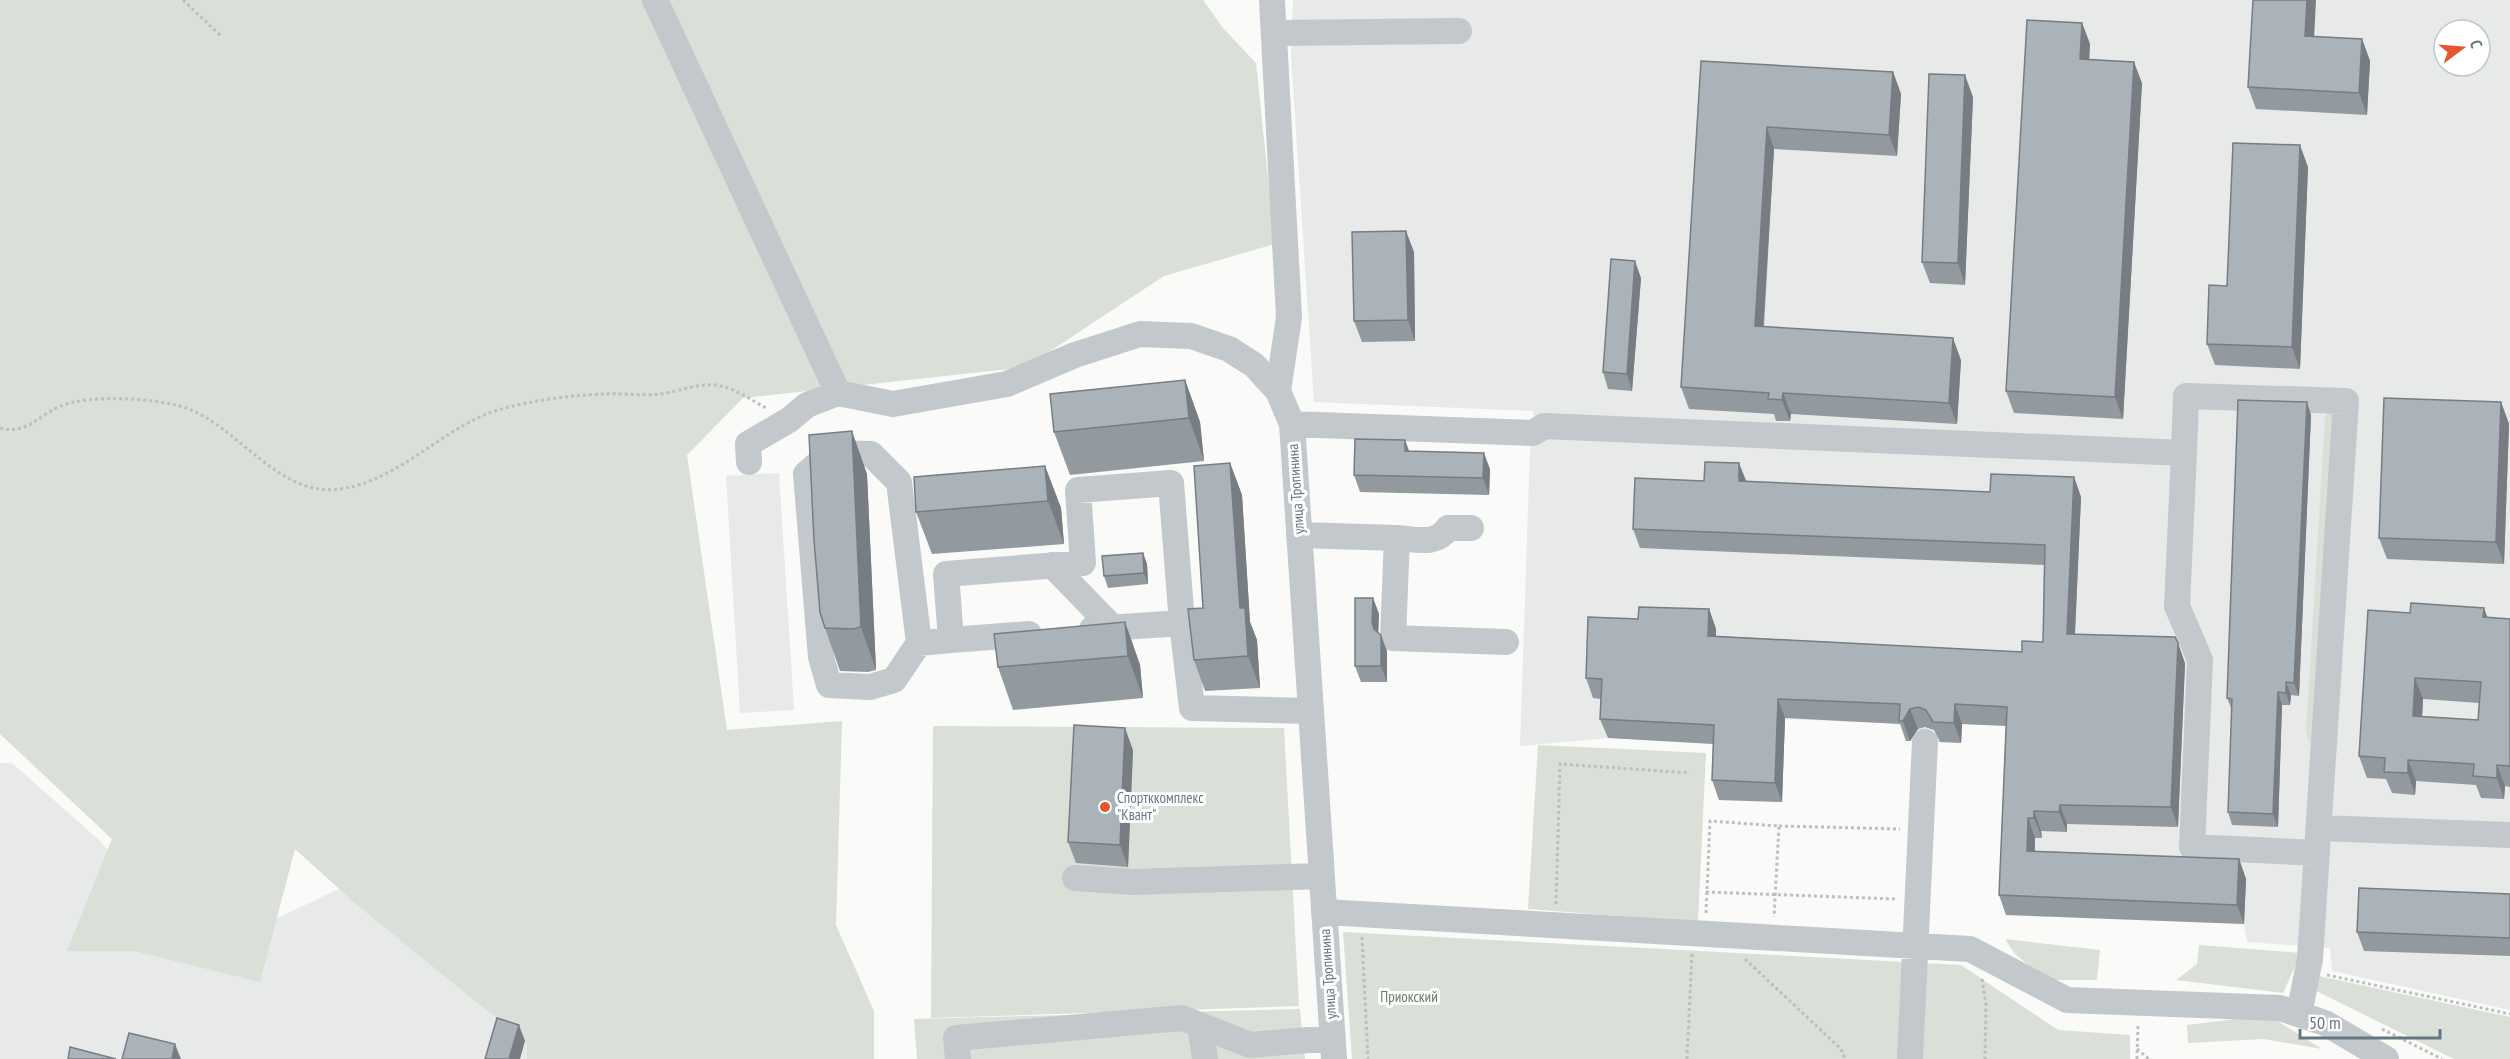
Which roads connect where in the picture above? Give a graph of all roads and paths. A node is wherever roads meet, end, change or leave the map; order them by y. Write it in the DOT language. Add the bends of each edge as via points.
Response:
graph roads {
  1 [pos="183,0"];
  2 [pos="656,0"];
  3 [pos="1272,0"];
  4 [pos="1460,31"];
  5 [pos="1274,33"];
  6 [pos="221,36"];
  7 [pos="1278,391"];
  8 [pos="838,393"];
  9 [pos="789,420"];
  10 [pos="1292,424"];
  11 [pos="0,429"];
  12 [pos="2184,453"];
  13 [pos="749,462"];
  14 [pos="1471,528"];
  15 [pos="1299,536"];
  16 [pos="1397,538"];
  17 [pos="1052,565"];
  18 [pos="1182,623"];
  19 [pos="1113,628"];
  20 [pos="951,640"];
  21 [pos="1506,642"];
  22 [pos="919,643"];
  23 [pos="1310,711"];
  24 [pos="1925,742"];
  25 [pos="1690,773"];
  26 [pos="1779,826"];
  27 [pos="1921,830"];
  28 [pos="2510,835"];
  29 [pos="2318,841"];
  30 [pos="1321,876"];
  31 [pos="1075,878"];
  32 [pos="1706,892"];
  33 [pos="1774,894"];
  34 [pos="1917,900"];
  35 [pos="1324,912"];
  36 [pos="1360,914"];
  37 [pos="1556,926"];
  38 [pos="1706,934"];
  39 [pos="1773,937"];
  40 [pos="1915,947"];
  41 [pos="1978,953"];
  42 [pos="2308,970"];
  43 [pos="2138,1004"];
  44 [pos="2299,1014"];
  45 [pos="2510,1014"];
  46 [pos="1200,1025"];
  47 [pos="1333,1049"];
  48 [pos="2137,1049"];
  49 [pos="958,1059"];
  50 [pos="1205,1059"];
  51 [pos="1368,1059"];
  52 [pos="1687,1059"];
  53 [pos="1845,1059"];
  54 [pos="1910,1059"];
  55 [pos="1985,1059"];
  56 [pos="2137,1059"];
  57 [pos="2149,1059"];
  58 [pos="2386,1059"];
  1 -- 6 [label="path"];
  2 -- 8 [label="street"];
  3 -- 5 [label="street"];
  4 -- 5 [label="street"];
  5 -- 7 [label="street" via="1289,318"];
  7 -- 8 [label="street, улица Тропинина" via="1254,364 1229,349 1191,336 1140,334 1075,355 1007,384 893,404"];
  7 -- 10 [label="street, улица Тропинина"];
  8 -- 9 [label="street" via="807,405"];
  9 -- 11 [label="path" via="722,386 521,404 485,414 444,435 389,474 339,489 305,486 270,466 209,419 161,401 84,399 59,406 32,424 12,431"];
  9 -- 13 [label="street" via="748,444"];
  10 -- 12 [label="street" via="1533,433 1544,426"];
  10 -- 15 [label="street, улица Тропинина"];
  12 -- 29 [label="street" via="2177,606 2200,660 2192,847"];
  12 -- 29 [label="street" via="2186,396 2346,401"];
  14 -- 16 [label="street" via="1448,528 1435,540"];
  15 -- 16 [label="street"];
  15 -- 23 [label="street, улица Тропинина"];
  16 -- 21 [label="street" via="1393,638"];
  17 -- 18 [label="street" via="1083,563 1078,490 1171,483"];
  17 -- 19 [label="street"];
  17 -- 20 [label="street" via="946,574"];
  18 -- 19 [label="street"];
  18 -- 23 [label="street" via="1192,708"];
  19 -- 20 [label="street"];
  20 -- 22 [label="street"];
  22 -- 22 [label="street" via="899,482 871,454 830,453 806,474 821,657 829,685 870,687 894,680"];
  23 -- 30 [label="street, улица Тропинина"];
  24 -- 27 [label="street"];
  25 -- 37 [label="path" via="1560,764"];
  26 -- 27 [label="path"];
  26 -- 32 [label="path" via="1710,821"];
  26 -- 33 [label="path"];
  27 -- 34 [label="street"];
  28 -- 29 [label="street"];
  29 -- 42 [label="street"];
  30 -- 31 [label="street" via="1133,882"];
  30 -- 35 [label="street, улица Тропинина"];
  32 -- 33 [label="path"];
  32 -- 38 [label="path"];
  33 -- 34 [label="path"];
  33 -- 39 [label="path"];
  34 -- 40 [label="street"];
  35 -- 36 [label="street"];
  35 -- 47 [label="street, улица Тропинина"];
  36 -- 37 [label="street"];
  36 -- 51 [label="path"];
  37 -- 38 [label="street"];
  38 -- 39 [label="street"];
  38 -- 52 [label="path"];
  38 -- 53 [label="path" via="1841,1050"];
  39 -- 40 [label="street"];
  40 -- 41 [label="street" via="1970,949"];
  40 -- 54 [label="street"];
  41 -- 43 [label="street" via="2067,1000"];
  41 -- 55 [label="path" via="1986,1004"];
  42 -- 44 [label="street"];
  42 -- 45 [label="path"];
  43 -- 44 [label="street" via="2280,1008"];
  43 -- 48 [label="path"];
  44 -- 58 [label="street" via="2325,1023"];
  46 -- 47 [label="street" via="1250,1045"];
  46 -- 49 [label="street" via="1182,1018 956,1038"];
  46 -- 50 [label="street"];
  48 -- 56 [label="path"];
  48 -- 57 [label="path"];
}
